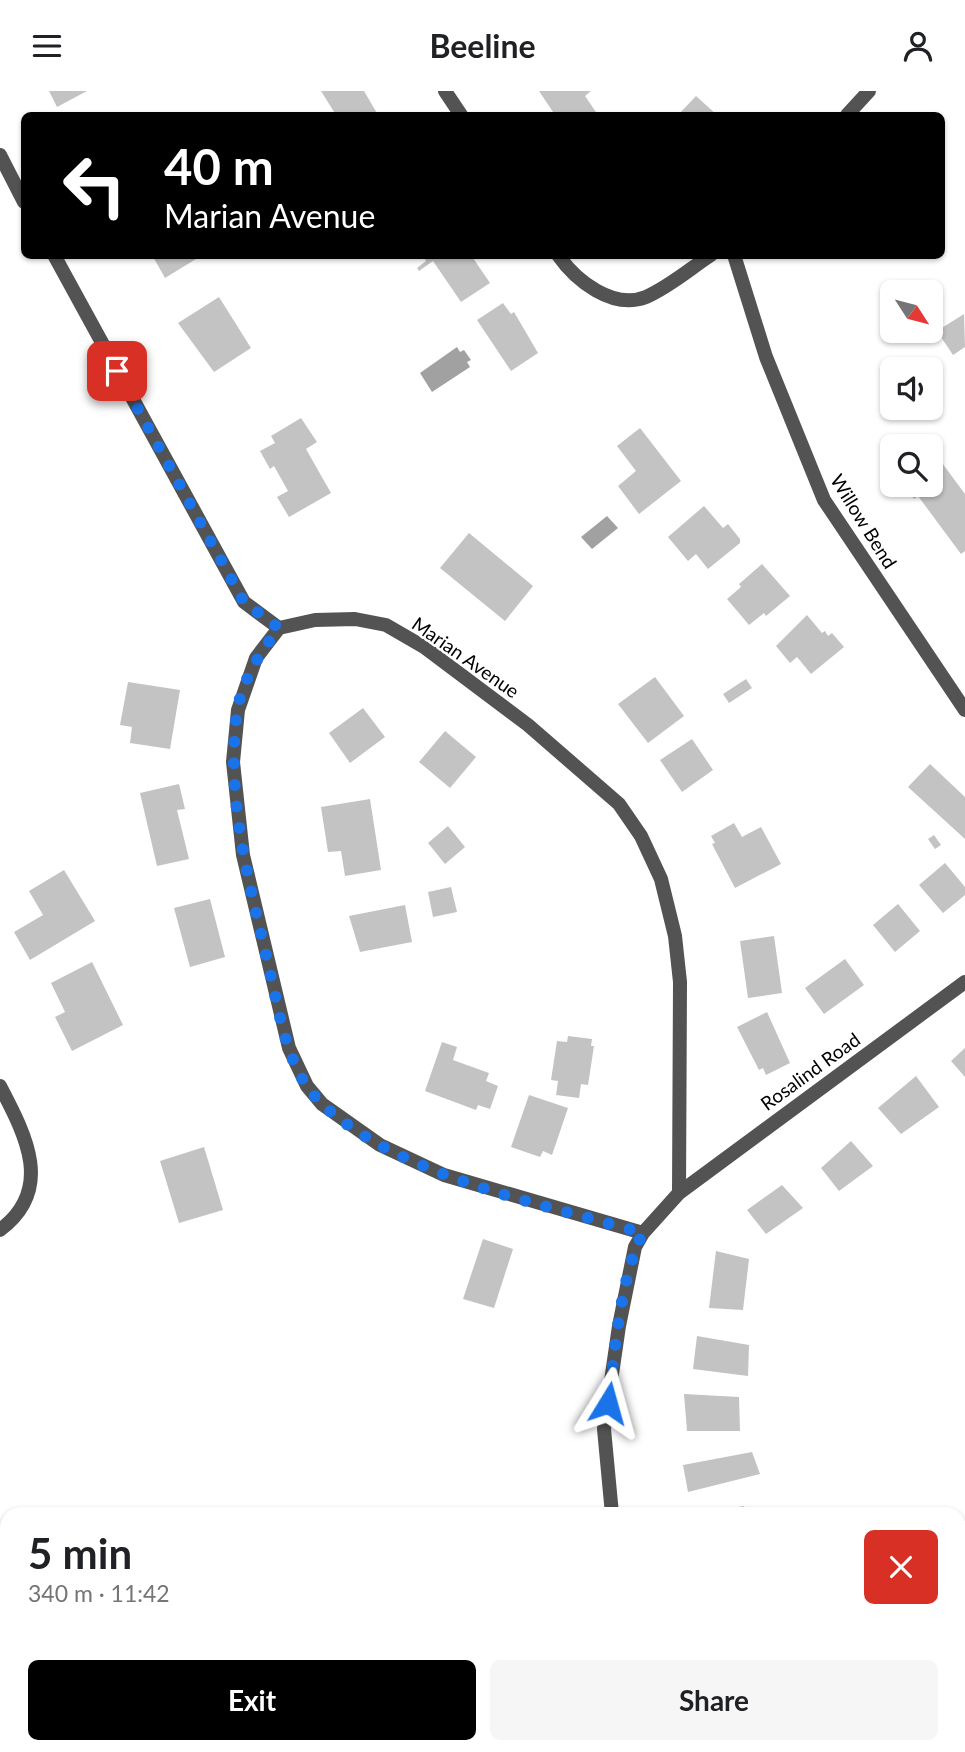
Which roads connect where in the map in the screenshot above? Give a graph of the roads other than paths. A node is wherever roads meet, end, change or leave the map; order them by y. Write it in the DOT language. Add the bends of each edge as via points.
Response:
graph roads {
  1 [pos="445,91"];
  2 [pos="869,91"];
  3 [pos="459,112"];
  4 [pos="850,112"];
  5 [pos="0,155"];
  6 [pos="21,196"];
  7 [pos="56,259"];
  8 [pos="562,259"];
  9 [pos="705,259"];
  10 [pos="735,259"];
  11 [pos="279,628"];
  12 [pos="965,710"];
  13 [pos="965,982"];
  14 [pos="0,1086"];
  15 [pos="679,1192"];
  16 [pos="0,1230"];
  17 [pos="643,1233"];
  18 [pos="611,1507"];
  1 -- 3 [label="street"];
  2 -- 4 [label="street"];
  5 -- 6 [label="street"];
  7 -- 11 [label="street" via="244,602"];
  8 -- 9 [label="street" via="580,280 622,300 646,297"];
  10 -- 12 [label="street, Willow Bend" via="765,357 824,500"];
  11 -- 15 [label="street, Marian Avenue" via="315,620 355,619 386,625 424,646 528,725 619,804 641,836 661,879 675,936 680,982"];
  11 -- 17 [label="street" via="256,658 238,710 233,762 243,855 289,1048 307,1086 323,1104 380,1145 444,1175"];
  13 -- 15 [label="street, Rosalind Road"];
  14 -- 16 [label="street" via="26,1137 32,1180 21,1206"];
  15 -- 17 [label="street"];
  17 -- 18 [label="street" via="635,1248 619,1326 604,1429"];
}
